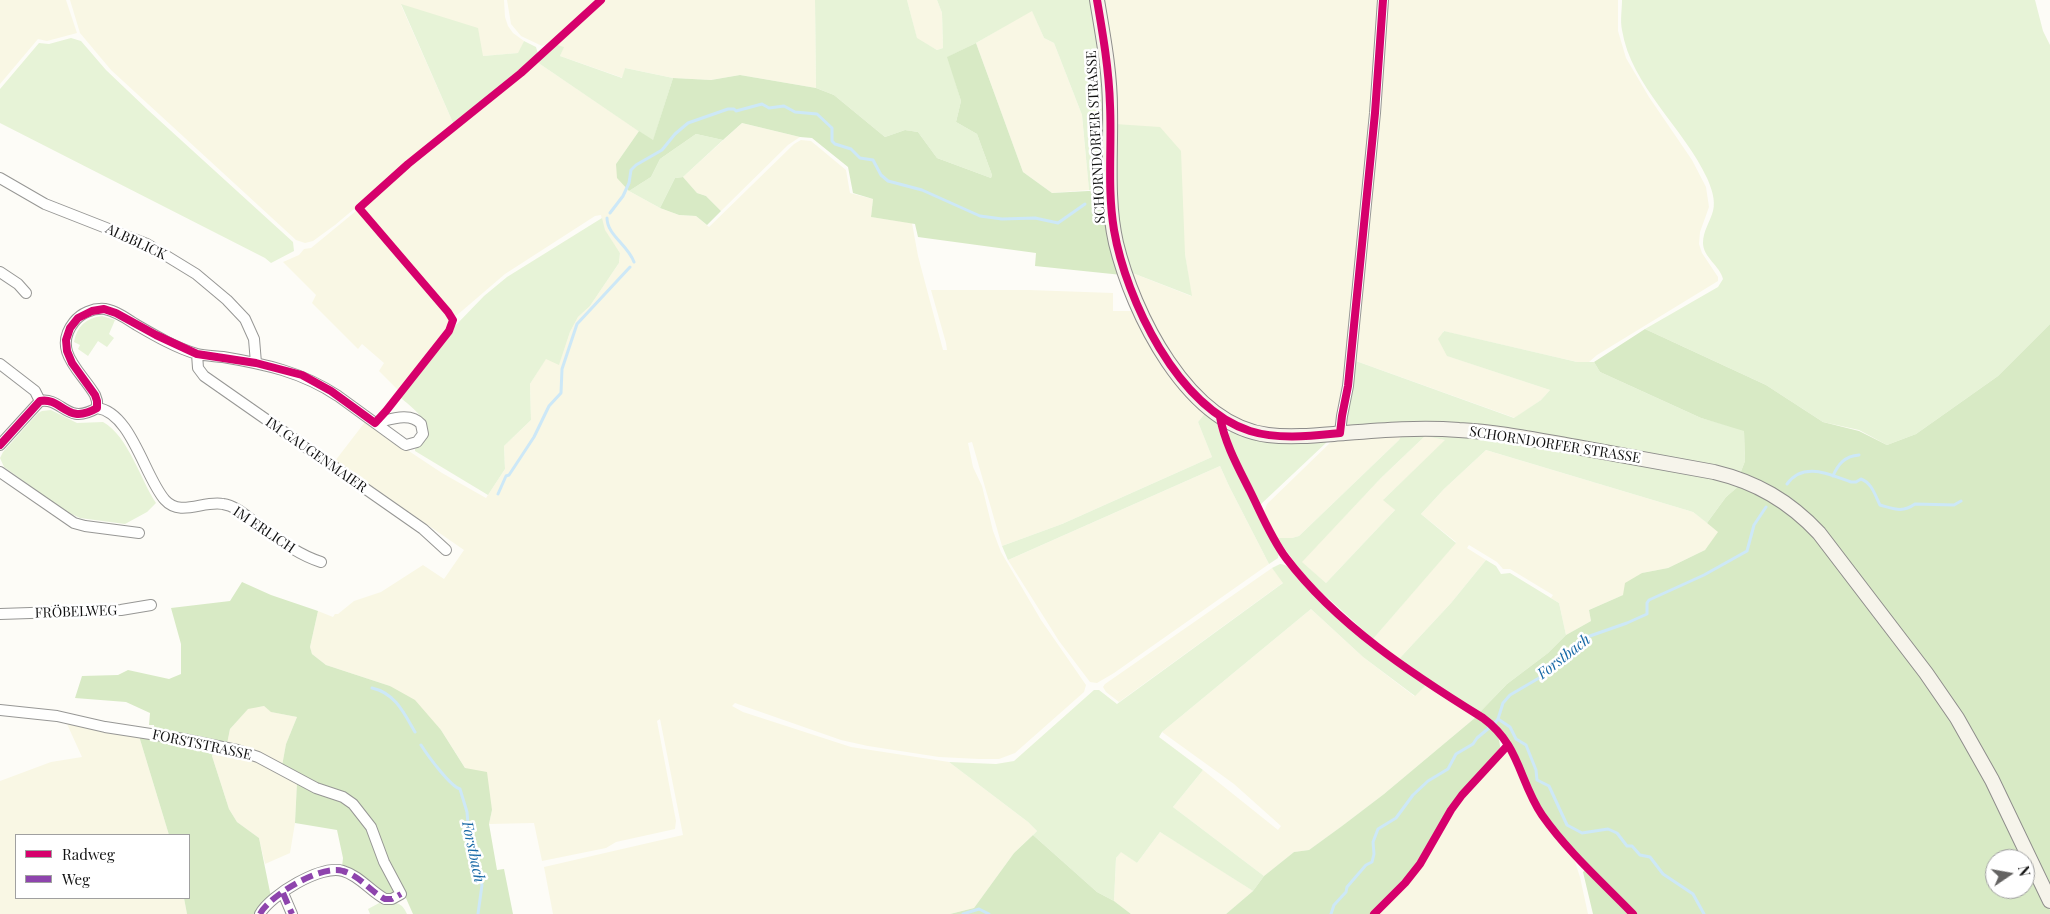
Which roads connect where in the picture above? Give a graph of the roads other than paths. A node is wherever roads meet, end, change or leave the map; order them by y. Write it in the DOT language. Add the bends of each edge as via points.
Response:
graph roads {
  1 [pos="1097,0"];
  2 [pos="1383,0"];
  3 [pos="0,178"];
  4 [pos="0,272"];
  5 [pos="26,293"];
  6 [pos="197,354"];
  7 [pos="256,363"];
  8 [pos="0,364"];
  9 [pos="40,401"];
  10 [pos="97,408"];
  11 [pos="375,423"];
  12 [pos="1340,434"];
  13 [pos="0,445"];
  14 [pos="0,472"];
  15 [pos="139,532"];
  16 [pos="446,550"];
  17 [pos="321,562"];
  18 [pos="151,605"];
  19 [pos="0,614"];
  20 [pos="0,710"];
  21 [pos="283,893"];
  22 [pos="2050,900"];
  23 [pos="260,914"];
  24 [pos="292,914"];
  1 -- 12 [label="main road, SCHORNDORFER STRASSE" via="1109,89 1110,193 1114,230 1130,285 1154,337 1196,396 1228,421 1250,431 1271,435"];
  2 -- 12 [label="street" via="1348,386"];
  3 -- 7 [label="street, ALBBLICK" via="45,204 148,244 204,280 248,322 254,338"];
  4 -- 5 [label="street"];
  6 -- 7 [label="street"];
  6 -- 10 [label="street" via="116,313 100,309 84,314 70,328 66,346 74,367 97,398"];
  6 -- 16 [label="street, IM GAUGENMAIER" via="198,368 204,376 422,529"];
  7 -- 11 [label="street" via="309,378"];
  8 -- 9 [label="street" via="35,391"];
  9 -- 10 [label="street" via="50,401 74,414"];
  9 -- 13 [label="street"];
  10 -- 17 [label="street, IM ERLICH" via="116,418 170,505 177,508 210,503 228,505 302,555"];
  12 -- 22 [label="main road, SCHORNDORFER STRASSE" via="1425,429 1490,432 1714,472 1754,485 1794,508 1819,533 1957,718 1977,750"];
  14 -- 15 [label="street" via="74,523"];
  18 -- 19 [label="street, FRÖBELWEG" via="126,610"];
  20 -- 21 [label="street, FORSTSTRASSE" via="56,716 184,739 258,757 352,804 371,827 401,894 385,899 340,870 313,875"];
  21 -- 23 [label="street"];
  21 -- 24 [label="street"];
}
